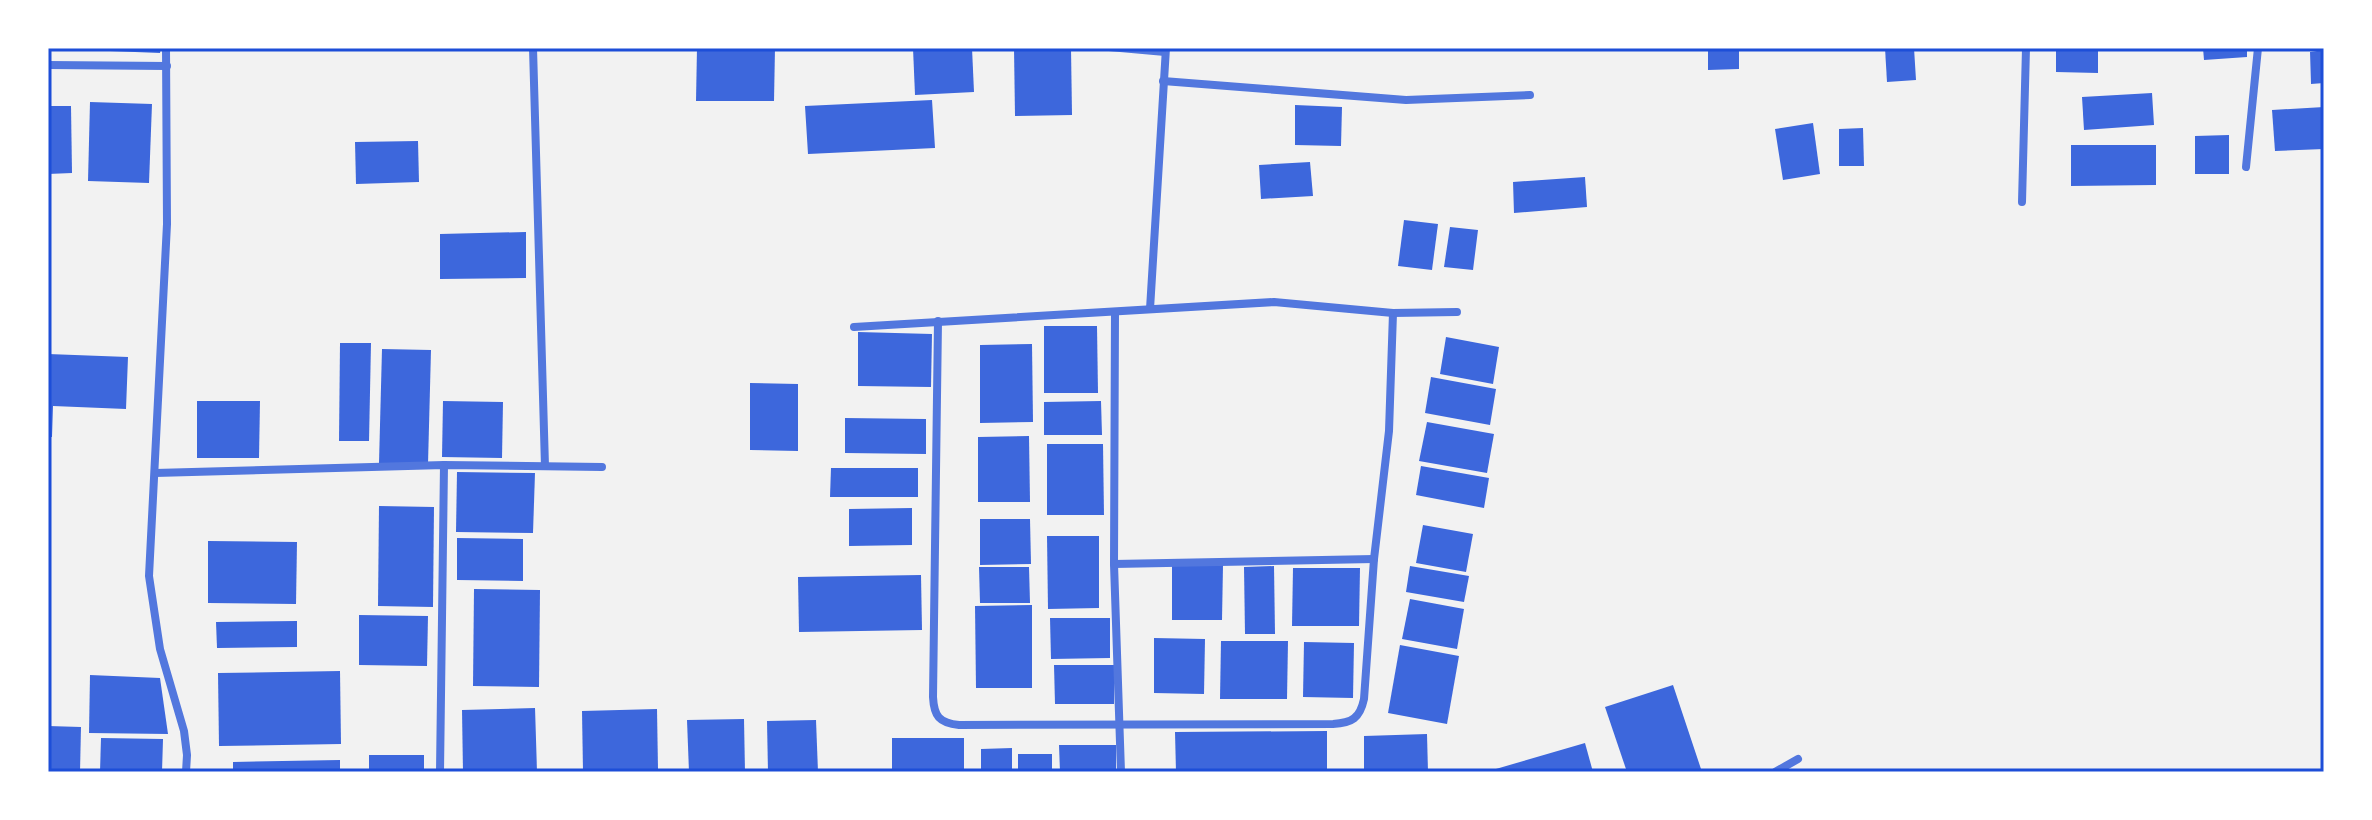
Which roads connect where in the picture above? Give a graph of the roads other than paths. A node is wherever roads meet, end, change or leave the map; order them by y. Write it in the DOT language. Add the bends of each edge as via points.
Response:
graph roads {
  1 [pos="166,48"];
  2 [pos="533,48"];
  3 [pos="1109,48"];
  4 [pos="2026,48"];
  5 [pos="2258,48"];
  6 [pos="1166,50"];
  7 [pos="48,65"];
  8 [pos="167,66"];
  9 [pos="1163,81"];
  10 [pos="1530,95"];
  11 [pos="2246,167"];
  12 [pos="2022,202"];
  13 [pos="1150,309"];
  14 [pos="1115,312"];
  15 [pos="1457,312"];
  16 [pos="1393,313"];
  17 [pos="938,321"];
  18 [pos="854,327"];
  19 [pos="444,465"];
  20 [pos="545,466"];
  21 [pos="602,467"];
  22 [pos="155,473"];
  23 [pos="1374,559"];
  24 [pos="1114,564"];
  25 [pos="1120,723"];
  26 [pos="1798,759"];
  27 [pos="186,772"];
  28 [pos="440,772"];
  29 [pos="1121,772"];
  30 [pos="1775,772"];
  1 -- 8 [label="street"];
  2 -- 20 [label="street"];
  3 -- 6 [label="lane"];
  4 -- 12 [label="street"];
  5 -- 11 [label="street"];
  6 -- 9 [label="street"];
  7 -- 8 [label="street"];
  8 -- 22 [label="street" via="167,224"];
  9 -- 10 [label="street" via="1406,100"];
  9 -- 13 [label="street"];
  13 -- 14 [label="street"];
  13 -- 16 [label="street" via="1274,302"];
  14 -- 17 [label="street"];
  14 -- 24 [label="street"];
  15 -- 16 [label="street"];
  16 -- 23 [label="street" via="1389,431"];
  17 -- 18 [label="street"];
  17 -- 25 [label="street" via="933,712 948,724 959,725"];
  19 -- 20 [label="street"];
  19 -- 22 [label="street"];
  19 -- 28 [label="street"];
  20 -- 21 [label="street"];
  22 -- 27 [label="street" via="149,576 160,649 184,731"];
  23 -- 24 [label="street"];
  23 -- 25 [label="street" via="1364,699 1353,721"];
  24 -- 25 [label="street"];
  25 -- 29 [label="street"];
  26 -- 30 [label="street"];
}
